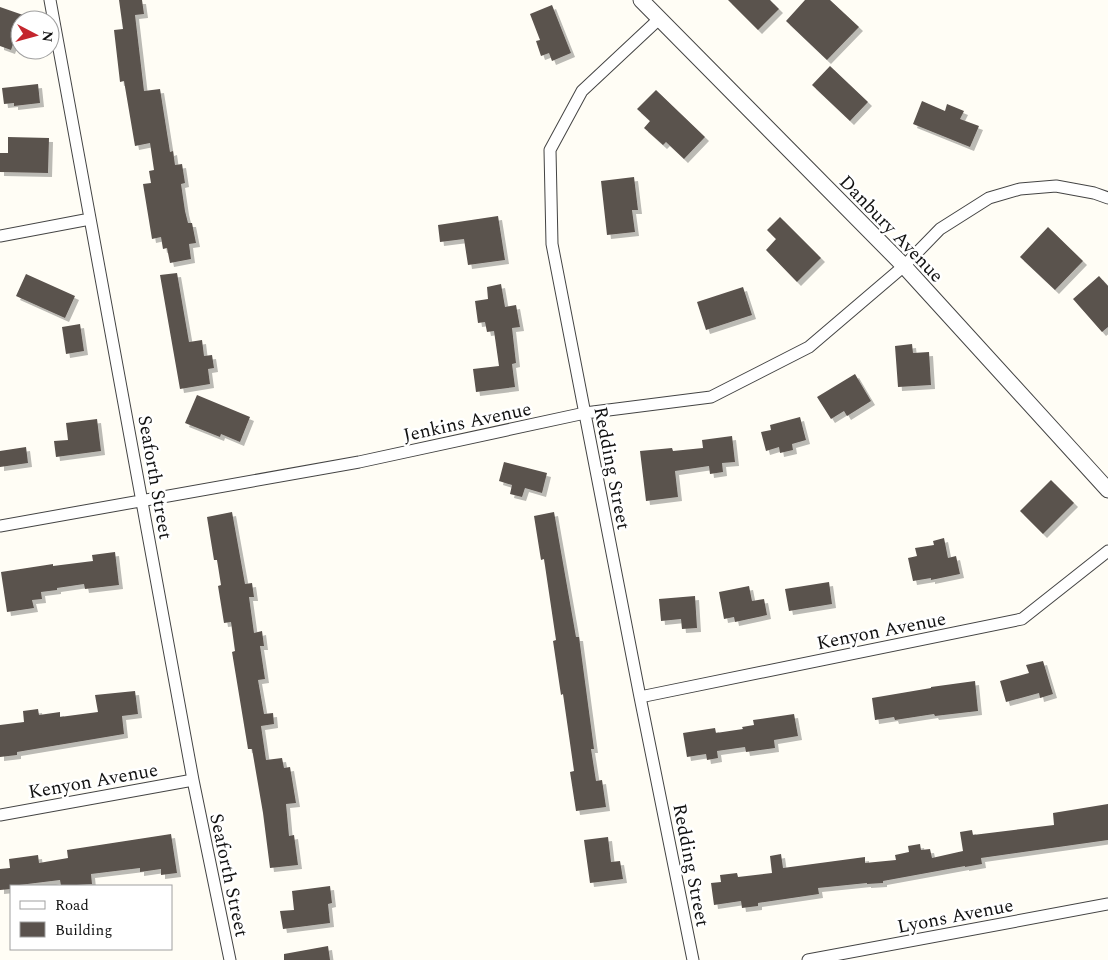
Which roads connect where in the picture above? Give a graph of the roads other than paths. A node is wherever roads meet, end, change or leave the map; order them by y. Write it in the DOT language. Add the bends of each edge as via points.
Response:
graph roads {
  1 [pos="50,0"];
  2 [pos="641,0"];
  3 [pos="659,19"];
  4 [pos="1108,198"];
  5 [pos="90,218"];
  6 [pos="0,236"];
  7 [pos="904,266"];
  8 [pos="585,413"];
  9 [pos="1108,490"];
  10 [pos="142,500"];
  11 [pos="0,526"];
  12 [pos="1108,551"];
  13 [pos="640,696"];
  14 [pos="193,780"];
  15 [pos="0,815"];
  16 [pos="1108,904"];
  17 [pos="230,960"];
  18 [pos="693,960"];
  19 [pos="808,960"];
  1 -- 5 [label="street, Seaforth Street"];
  2 -- 3 [label="street, Danbury Avenue"];
  3 -- 7 [label="street, Danbury Avenue"];
  3 -- 8 [label="street, Redding Street" via="582,91 550,150 552,244"];
  4 -- 7 [label="street, Jenkins Avenue" via="1056,186 1020,189 989,198 940,229"];
  5 -- 6 [label="street"];
  5 -- 10 [label="street, Seaforth Street"];
  7 -- 8 [label="street, Jenkins Avenue" via="810,347 711,397"];
  7 -- 9 [label="street, Danbury Avenue"];
  8 -- 10 [label="street, Jenkins Avenue" via="360,462"];
  8 -- 13 [label="street, Redding Street"];
  10 -- 11 [label="street, Jenkins Avenue"];
  10 -- 14 [label="street, Seaforth Street"];
  12 -- 13 [label="street, Kenyon Avenue" via="1022,619"];
  13 -- 18 [label="street, Redding Street"];
  14 -- 15 [label="street, Kenyon Avenue"];
  14 -- 17 [label="street, Seaforth Street"];
  16 -- 19 [label="street, Lyons Avenue"];
}
